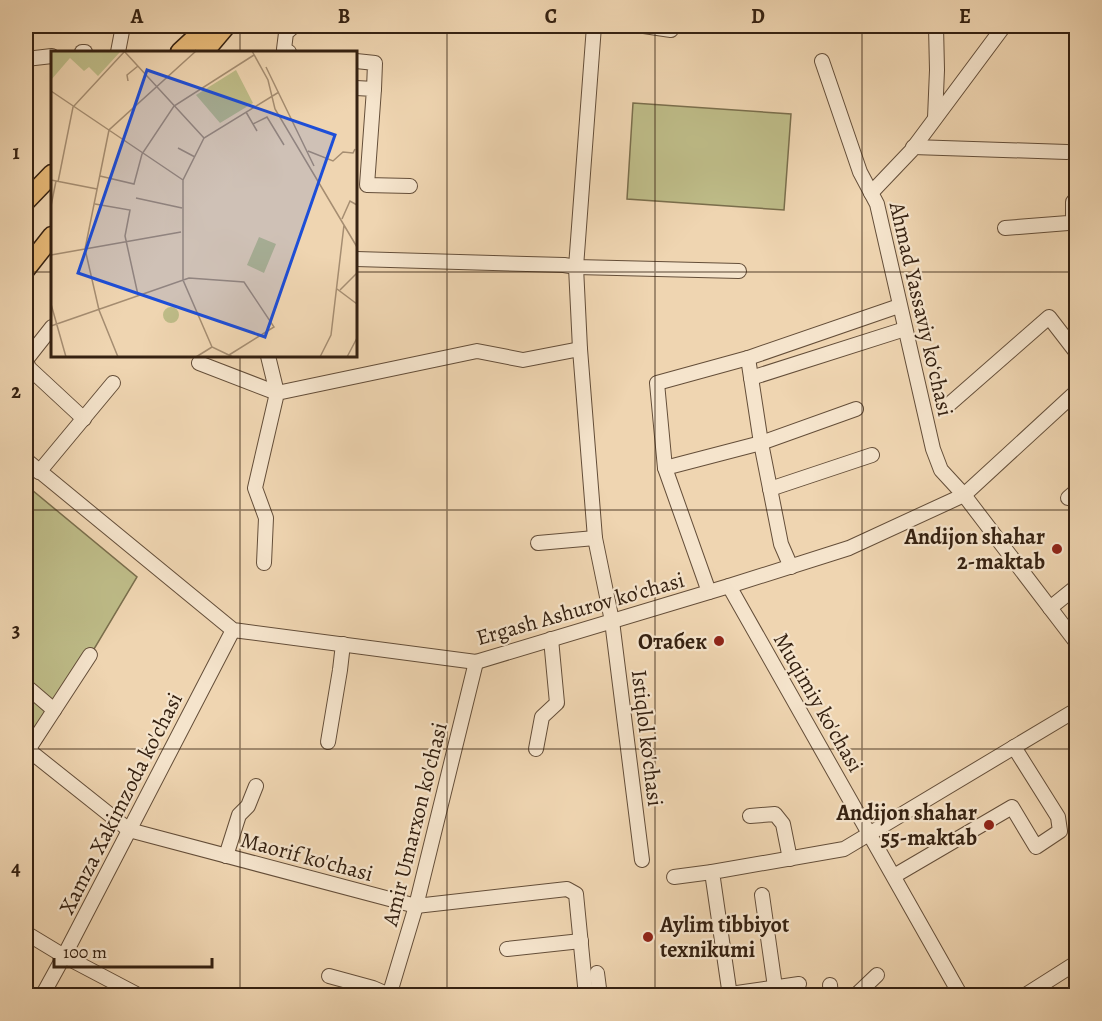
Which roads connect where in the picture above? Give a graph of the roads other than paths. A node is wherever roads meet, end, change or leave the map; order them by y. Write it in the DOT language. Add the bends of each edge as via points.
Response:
graph roads {
  1 [pos="123,26"];
  2 [pos="208,26"];
  3 [pos="226,26"];
  4 [pos="294,26"];
  5 [pos="594,26"];
  6 [pos="644,26"];
  7 [pos="936,26"];
  8 [pos="1004,26"];
  9 [pos="671,30"];
  10 [pos="118,51"];
  11 [pos="181,51"];
  12 [pos="205,51"];
  13 [pos="287,51"];
  14 [pos="51,56"];
  15 [pos="26,59"];
  16 [pos="357,61"];
  17 [pos="822,61"];
  18 [pos="357,88"];
  19 [pos="374,89"];
  20 [pos="935,118"];
  21 [pos="913,147"];
  22 [pos="1066,152"];
  23 [pos="51,175"];
  24 [pos="362,178"];
  25 [pos="410,186"];
  26 [pos="871,193"];
  27 [pos="1077,199"];
  28 [pos="26,201"];
  29 [pos="1005,228"];
  30 [pos="51,241"];
  31 [pos="357,259"];
  32 [pos="576,267"];
  33 [pos="26,269"];
  34 [pos="739,271"];
  35 [pos="899,306"];
  36 [pos="51,328"];
  37 [pos="905,329"];
  38 [pos="580,349"];
  39 [pos="1077,352"];
  40 [pos="268,357"];
  41 [pos="747,358"];
  42 [pos="26,361"];
  43 [pos="199,363"];
  44 [pos="751,378"];
  45 [pos="113,383"];
  46 [pos="1077,392"];
  47 [pos="277,393"];
  48 [pos="945,408"];
  49 [pos="856,409"];
  50 [pos="84,419"];
  51 [pos="761,442"];
  52 [pos="872,455"];
  53 [pos="26,460"];
  54 [pos="665,468"];
  55 [pos="39,472"];
  56 [pos="770,489"];
  57 [pos="964,495"];
  58 [pos="595,537"];
  59 [pos="538,543"];
  60 [pos="264,563"];
  61 [pos="791,567"];
  62 [pos="729,586"];
  63 [pos="1077,587"];
  64 [pos="709,592"];
  65 [pos="1050,608"];
  66 [pos="612,621"];
  67 [pos="233,630"];
  68 [pos="551,639"];
  69 [pos="1077,642"];
  70 [pos="343,644"];
  71 [pos="90,655"];
  72 [pos="476,662"];
  73 [pos="26,686"];
  74 [pos="54,710"];
  75 [pos="1077,710"];
  76 [pos="328,742"];
  77 [pos="1014,747"];
  78 [pos="27,749"];
  79 [pos="536,749"];
  80 [pos="256,786"];
  81 [pos="750,816"];
  82 [pos="129,830"];
  83 [pos="871,834"];
  84 [pos="226,856"];
  85 [pos="790,859"];
  86 [pos="642,860"];
  87 [pos="712,872"];
  88 [pos="894,876"];
  89 [pos="674,878"];
  90 [pos="762,895"];
  91 [pos="416,906"];
  92 [pos="26,933"];
  93 [pos="581,941"];
  94 [pos="507,949"];
  95 [pos="64,956"];
  96 [pos="1077,963"];
  97 [pos="597,973"];
  98 [pos="877,975"];
  99 [pos="329,976"];
  100 [pos="798,984"];
  101 [pos="776,987"];
  102 [pos="389,995"];
  103 [pos="730,995"];
  104 [pos="42,996"];
  105 [pos="140,996"];
  106 [pos="586,996"];
  107 [pos="600,996"];
  108 [pos="855,996"];
  109 [pos="961,996"];
  110 [pos="1024,996"];
  1 -- 10 [label="street"];
  2 -- 11 [label="main road"];
  3 -- 12 [label="main road"];
  4 -- 13 [label="street" via="286,33 284,49"];
  5 -- 32 [label="street, Istiqlol ko'chasi"];
  6 -- 9 [label="street"];
  7 -- 20 [label="street"];
  8 -- 20 [label="street, Ahmad Yassaviy koʻchasi"];
  14 -- 15 [label="street"];
  16 -- 19 [label="street" via="375,63"];
  17 -- 26 [label="street" via="860,172"];
  18 -- 19 [label="street"];
  19 -- 24 [label="street"];
  20 -- 21 [label="street, Ahmad Yassaviy koʻchasi"];
  21 -- 22 [label="street"];
  21 -- 26 [label="street, Ahmad Yassaviy koʻchasi"];
  23 -- 28 [label="main road"];
  24 -- 25 [label="street" via="367,185"];
  26 -- 35 [label="street, Ahmad Yassaviy koʻchasi" via="877,204"];
  27 -- 29 [label="street" via="1073,202 1073,220 1068,223"];
  30 -- 33 [label="main road"];
  31 -- 32 [label="street"];
  32 -- 34 [label="street"];
  32 -- 38 [label="street, Istiqlol ko'chasi"];
  35 -- 37 [label="street, Ahmad Yassaviy koʻchasi"];
  35 -- 41 [label="street"];
  36 -- 42 [label="street"];
  37 -- 44 [label="street"];
  37 -- 57 [label="street, Ahmad Yassaviy koʻchasi" via="933,449 941,470"];
  38 -- 47 [label="street" via="523,360 477,351"];
  38 -- 58 [label="street, Istiqlol ko'chasi"];
  39 -- 48 [label="street" via="1049,317"];
  40 -- 47 [label="street"];
  41 -- 44 [label="street"];
  41 -- 54 [label="street" via="657,383"];
  42 -- 50 [label="street"];
  43 -- 47 [label="street"];
  44 -- 51 [label="street"];
  45 -- 50 [label="street"];
  46 -- 57 [label="street, Ergash Ashurov ko'chasi"];
  47 -- 60 [label="street" via="255,488 266,518"];
  49 -- 51 [label="street"];
  50 -- 55 [label="street"];
  51 -- 54 [label="street"];
  51 -- 56 [label="street"];
  52 -- 56 [label="street"];
  53 -- 55 [label="street"];
  54 -- 64 [label="street"];
  55 -- 67 [label="street"];
  56 -- 61 [label="street" via="781,544"];
  57 -- 61 [label="street, Ergash Ashurov ko'chasi" via="849,548"];
  57 -- 65 [label="street, Ahmad Yassaviy koʻchasi"];
  58 -- 59 [label="street"];
  58 -- 66 [label="street, Istiqlol ko'chasi"];
  61 -- 62 [label="street, Ergash Ashurov ko'chasi"];
  62 -- 64 [label="street, Ergash Ashurov ko'chasi"];
  62 -- 83 [label="street, Muqimiy ko'chasi"];
  63 -- 65 [label="street"];
  64 -- 66 [label="street, Ergash Ashurov ko'chasi"];
  65 -- 69 [label="street, Ahmad Yassaviy koʻchasi"];
  66 -- 68 [label="street, Ergash Ashurov ko'chasi"];
  66 -- 86 [label="street, Istiqlol ko'chasi"];
  67 -- 70 [label="street, Ergash Ashurov ko'chasi"];
  67 -- 82 [label="street, Xamza Xakimzoda ko'chasi"];
  68 -- 72 [label="street, Ergash Ashurov ko'chasi"];
  68 -- 79 [label="street" via="558,703 542,717"];
  70 -- 72 [label="street, Ergash Ashurov ko'chasi"];
  70 -- 76 [label="street"];
  71 -- 74 [label="street"];
  72 -- 91 [label="street, Amir Umarxon ko'chasi"];
  73 -- 74 [label="street"];
  74 -- 78 [label="street"];
  75 -- 77 [label="street"];
  77 -- 83 [label="street"];
  77 -- 88 [label="street" via="1058,817 1060,831 1036,847 1012,807"];
  78 -- 82 [label="street, Maorif ko'chasi"];
  80 -- 84 [label="street" via="248,806 239,815"];
  81 -- 85 [label="street" via="775,814 783,824"];
  82 -- 84 [label="street, Maorif ko'chasi"];
  82 -- 95 [label="street, Xamza Xakimzoda ko'chasi"];
  83 -- 85 [label="street" via="844,849"];
  83 -- 88 [label="street, Muqimiy ko'chasi"];
  84 -- 91 [label="street, Maorif ko'chasi"];
  85 -- 87 [label="street"];
  87 -- 89 [label="street"];
  87 -- 103 [label="street"];
  88 -- 109 [label="street, Muqimiy ko'chasi"];
  90 -- 101 [label="street"];
  91 -- 93 [label="street, Maorif ko'chasi" via="567,889 576,894"];
  91 -- 102 [label="street, Amir Umarxon ko'chasi"];
  92 -- 95 [label="street"];
  93 -- 94 [label="street"];
  93 -- 106 [label="street, Maorif ko'chasi"];
  95 -- 104 [label="street, Xamza Xakimzoda ko'chasi"];
  95 -- 105 [label="street"];
  96 -- 110 [label="street"];
  97 -- 107 [label="street"];
  98 -- 108 [label="street"];
  99 -- 102 [label="street"];
  100 -- 101 [label="street"];
  101 -- 103 [label="street"];
}
